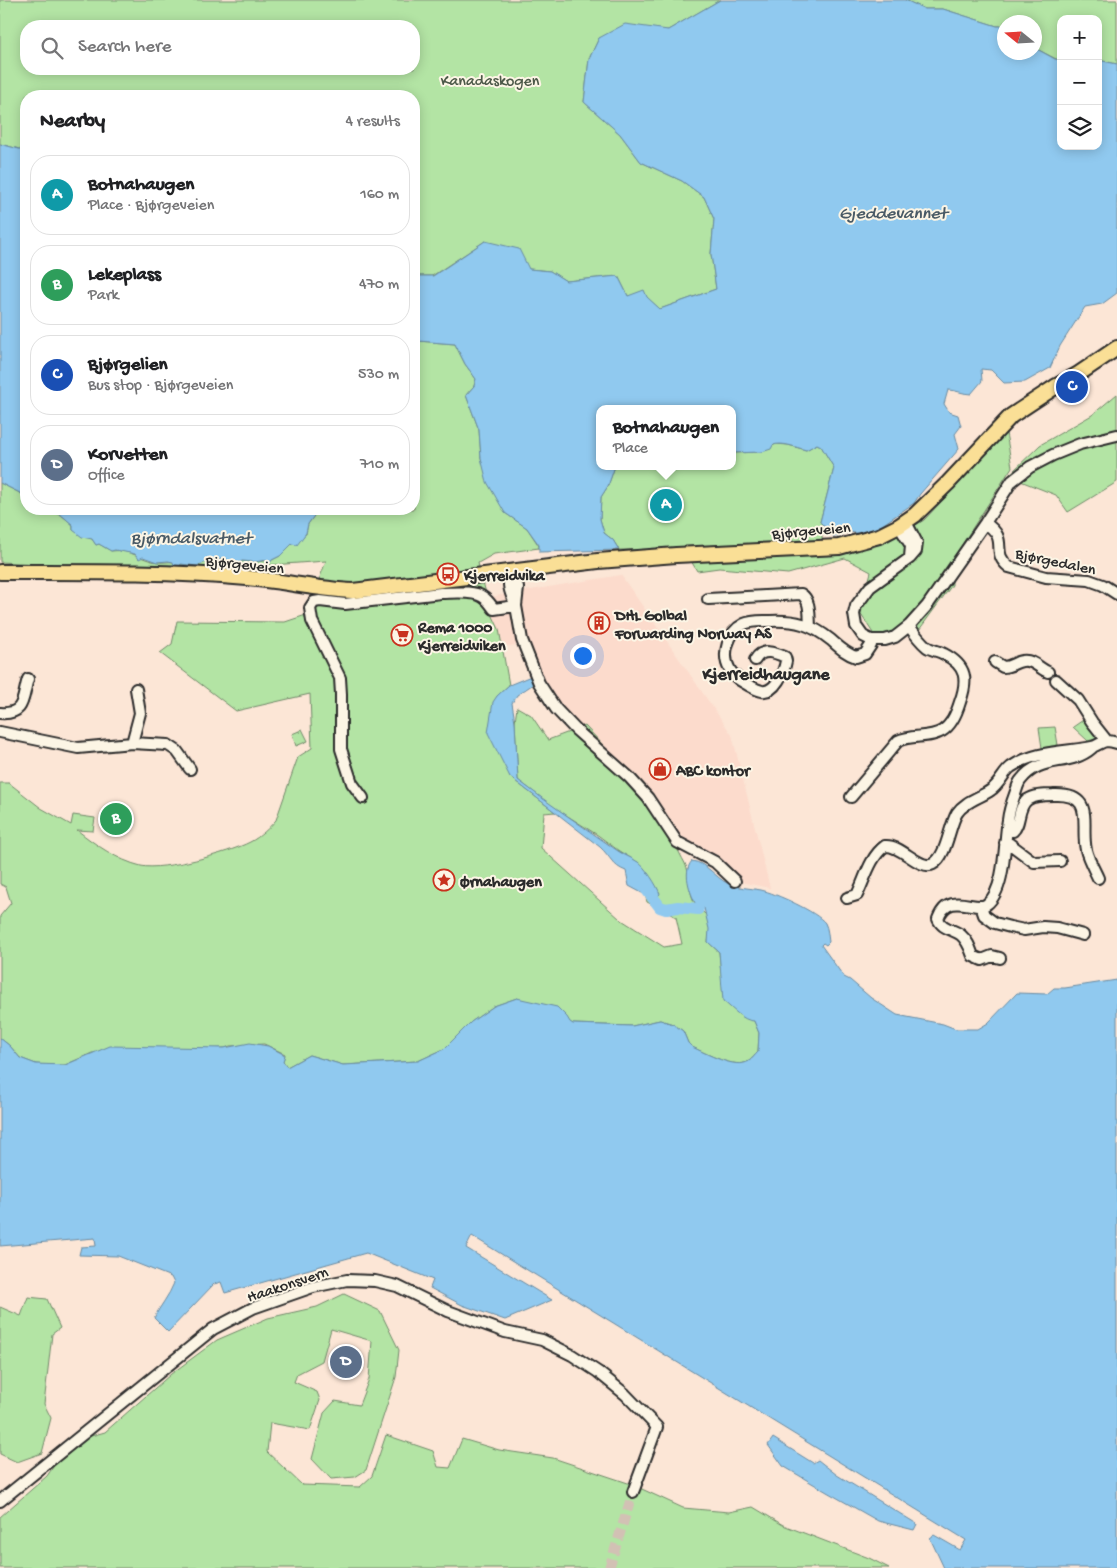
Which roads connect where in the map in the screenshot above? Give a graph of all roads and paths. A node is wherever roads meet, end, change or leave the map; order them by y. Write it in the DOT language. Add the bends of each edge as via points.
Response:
graph roads {
  1 [pos="1117,348"];
  2 [pos="1117,435"];
  3 [pos="985,523"];
  4 [pos="902,524"];
  5 [pos="0,572"];
  6 [pos="512,577"];
  7 [pos="1117,594"];
  8 [pos="708,598"];
  9 [pos="516,606"];
  10 [pos="810,626"];
  11 [pos="909,626"];
  12 [pos="871,640"];
  13 [pos="755,660"];
  14 [pos="994,662"];
  15 [pos="28,679"];
  16 [pos="136,689"];
  17 [pos="0,713"];
  18 [pos="0,732"];
  19 [pos="1112,742"];
  20 [pos="132,743"];
  21 [pos="1093,747"];
  22 [pos="190,768"];
  23 [pos="851,797"];
  24 [pos="363,798"];
  25 [pos="1007,830"];
  26 [pos="1006,843"];
  27 [pos="1060,862"];
  28 [pos="1098,878"];
  29 [pos="735,881"];
  30 [pos="847,898"];
  31 [pos="981,906"];
  32 [pos="1083,935"];
  33 [pos="1000,958"];
  34 [pos="633,1492"];
  35 [pos="0,1501"];
  1 -- 4 [label="main road, Bjørgeveien" via="1063,389 997,431 948,483"];
  2 -- 3 [label="street" via="1080,444 1030,466 1012,481"];
  3 -- 7 [label="street, Bjørgedalen" via="997,532 999,554 1008,567 1046,577 1089,580"];
  3 -- 11 [label="street"];
  4 -- 6 [label="main road, Bjørgeveien" via="879,536 839,547 598,561"];
  4 -- 12 [label="street" via="917,543 916,551 870,587 856,606 856,626 863,636"];
  5 -- 6 [label="main road, Bjørgeveien" via="179,574 248,578 353,591 426,582 456,583"];
  6 -- 9 [label="street" via="509,589"];
  8 -- 10 [label="street" via="801,594 808,601"];
  9 -- 24 [label="street" via="494,610 480,595 455,593 345,604 314,602 310,608 312,621 340,678 341,749 352,783"];
  9 -- 29 [label="street" via="529,660 556,709 629,777 648,798 677,842 715,862"];
  10 -- 12 [label="street" via="856,657 865,654"];
  10 -- 13 [label="street" via="773,621 742,625 729,640 726,652 728,666 736,677 755,689 772,688 786,664 785,657 770,652 758,655"];
  11 -- 12 [label="street" via="885,640"];
  11 -- 23 [label="street" via="927,647 951,658 961,669 966,681 960,705 952,722 943,731 898,741"];
  14 -- 19 [label="street" via="1003,667 1028,661 1052,676 1078,700 1092,722"];
  15 -- 17 [label="street" via="24,700 19,707 13,712"];
  16 -- 20 [label="street" via="140,713"];
  18 -- 20 [label="street" via="78,748"];
  19 -- 21 [label="street"];
  20 -- 22 [label="street" via="168,745"];
  21 -- 25 [label="street" via="1072,759 1050,762 1029,771 1019,781"];
  21 -- 30 [label="street" via="1039,756 1012,767 997,785 961,808 941,856 934,864 924,864 895,847 885,846 877,854 857,895"];
  25 -- 26 [label="street"];
  25 -- 28 [label="street" via="1016,828 1021,808 1028,800 1040,796 1070,796 1078,800 1085,813 1085,849"];
  26 -- 27 [label="street" via="1034,862"];
  26 -- 31 [label="street" via="998,887 987,904"];
  31 -- 32 [label="street" via="984,915 995,923 1024,930 1057,928"];
  31 -- 33 [label="street" via="958,902 940,914 938,919 969,943 973,956 982,960 992,956"];
  34 -- 35 [label="street, Haakonsvern" via="657,1427 636,1404 598,1372 542,1340 488,1326 396,1286 347,1280 313,1287 253,1308 213,1329"];
}
